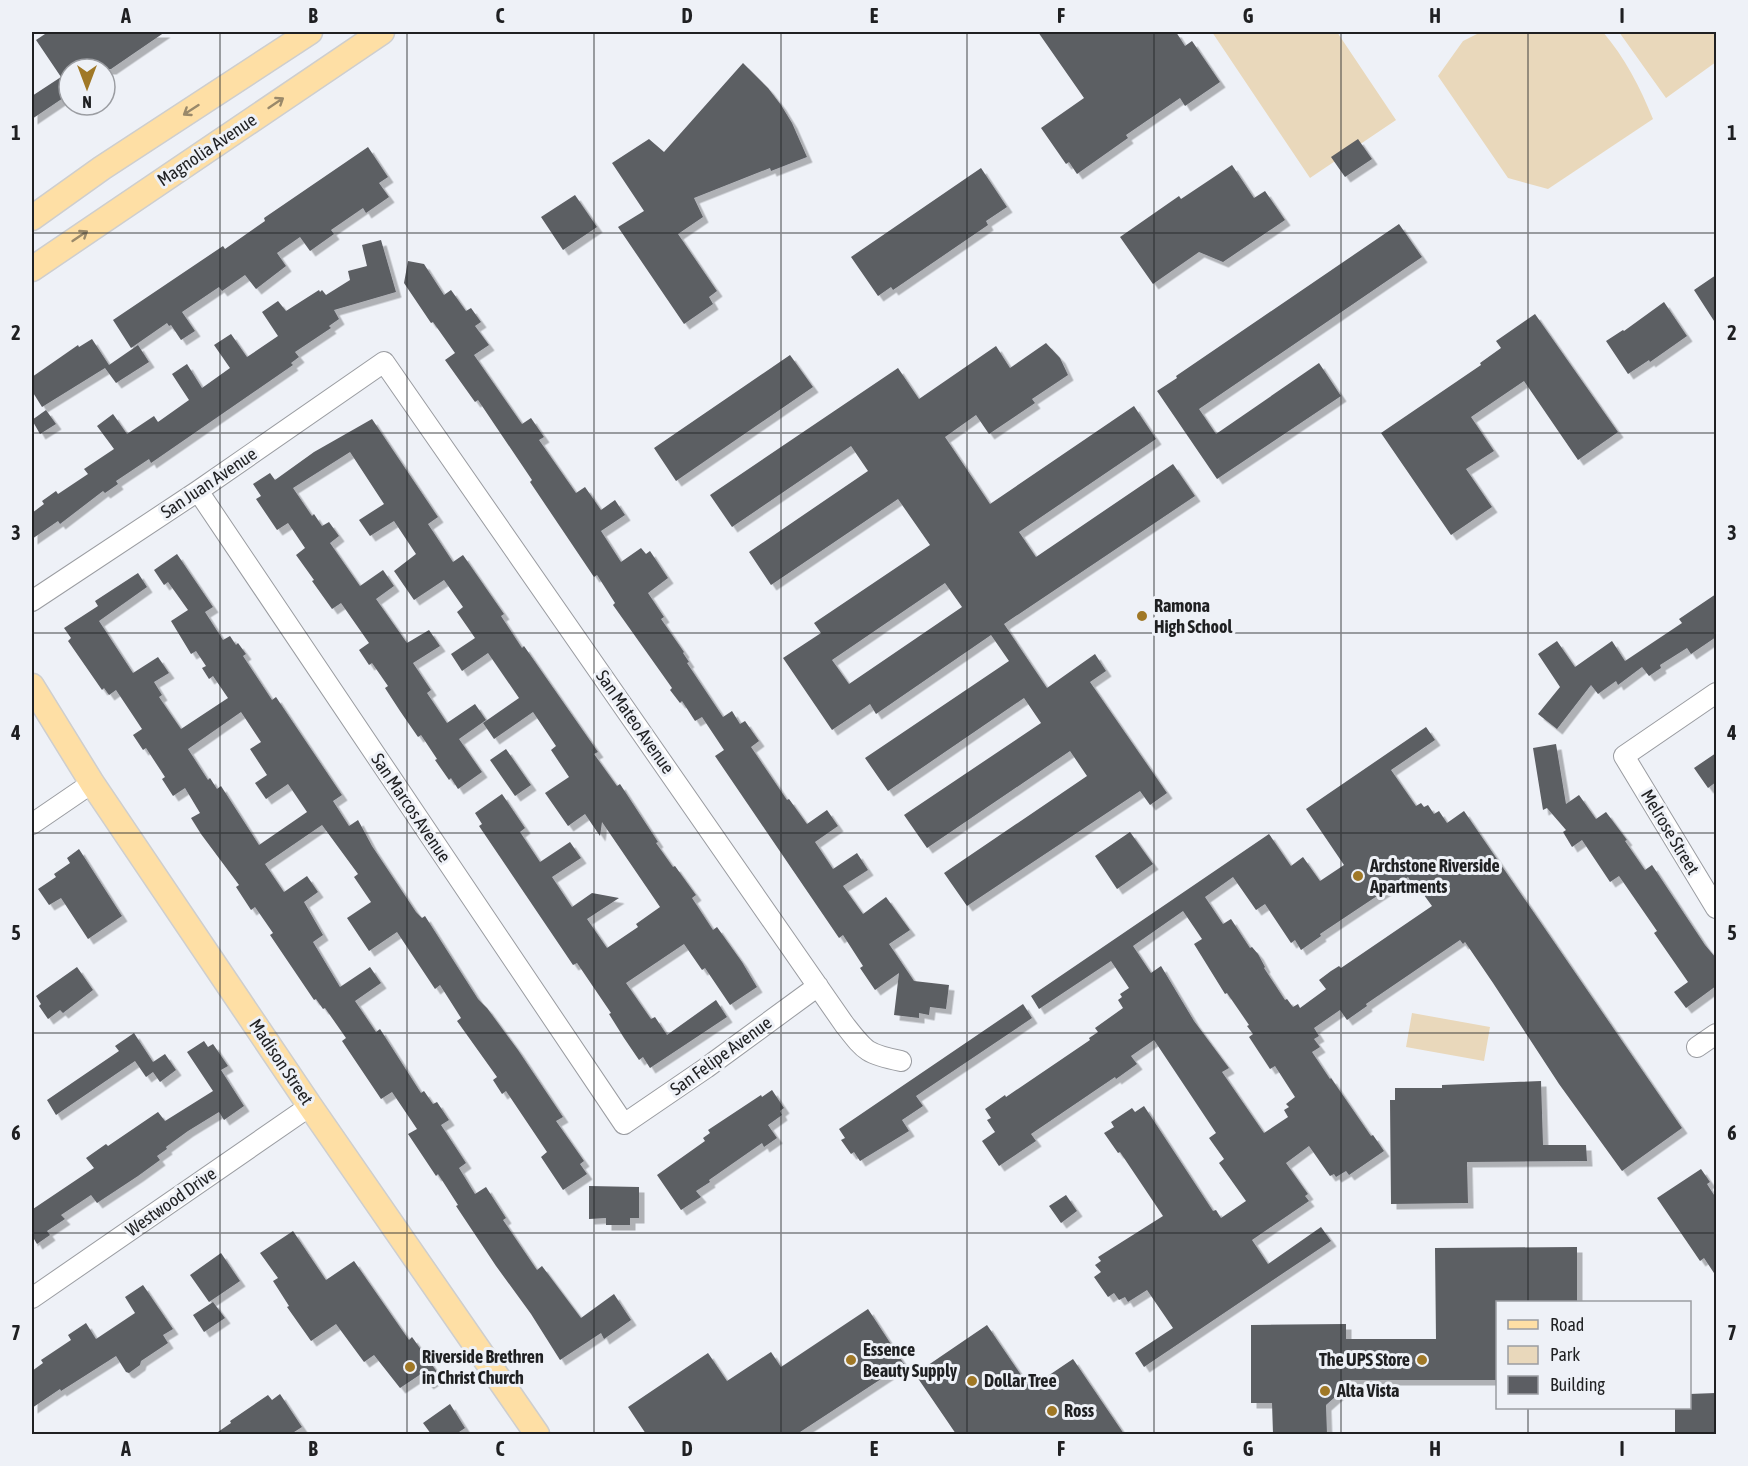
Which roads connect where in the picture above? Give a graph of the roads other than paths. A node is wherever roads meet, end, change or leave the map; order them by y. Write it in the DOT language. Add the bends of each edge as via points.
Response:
graph roads {
  1 [pos="310,32"];
  2 [pos="382,32"];
  3 [pos="32,218"];
  4 [pos="32,269"];
  5 [pos="384,362"];
  6 [pos="198,491"];
  7 [pos="32,601"];
  8 [pos="32,686"];
  9 [pos="1716,693"];
  10 [pos="92,783"];
  11 [pos="32,824"];
  12 [pos="1716,908"];
  13 [pos="818,986"];
  14 [pos="1716,1034"];
  15 [pos="1697,1047"];
  16 [pos="901,1061"];
  17 [pos="310,1106"];
  18 [pos="624,1124"];
  19 [pos="32,1298"];
  20 [pos="537,1434"];
  1 -- 3 [label="main road, one-way"];
  4 -- 2 [label="main road, Magnolia Avenue, one-way"];
  5 -- 6 [label="street, San Juan Avenue"];
  5 -- 13 [label="street, San Mateo Avenue"];
  6 -- 7 [label="street, San Juan Avenue"];
  6 -- 18 [label="street, San Marcos Avenue"];
  8 -- 10 [label="main road, Madison Street"];
  9 -- 12 [label="street, Melrose Street" via="1624,756"];
  10 -- 11 [label="street"];
  10 -- 17 [label="main road, Madison Street"];
  13 -- 16 [label="street, San Mateo Avenue" via="863,1049"];
  13 -- 18 [label="street, San Felipe Avenue"];
  14 -- 15 [label="street"];
  17 -- 19 [label="street, Westwood Drive"];
  17 -- 20 [label="main road, Madison Street"];
}
